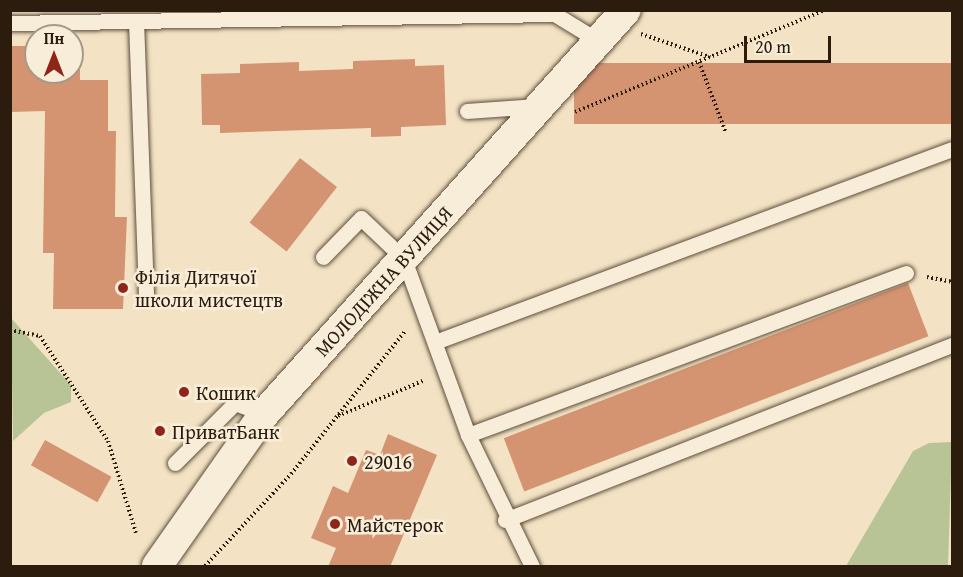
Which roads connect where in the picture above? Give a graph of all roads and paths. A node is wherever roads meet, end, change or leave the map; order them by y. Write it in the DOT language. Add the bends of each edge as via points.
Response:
graph roads {
  1 [pos="825,10"];
  2 [pos="551,12"];
  3 [pos="136,21"];
  4 [pos="10,23"];
  5 [pos="612,25"];
  6 [pos="710,57"];
  7 [pos="699,62"];
  8 [pos="537,106"];
  9 [pos="467,111"];
  10 [pos="570,114"];
  11 [pos="726,133"];
  12 [pos="952,149"];
  13 [pos="323,257"];
  14 [pos="404,259"];
  15 [pos="906,273"];
  16 [pos="146,297"];
  17 [pos="425,306"];
  18 [pos="10,330"];
  19 [pos="435,342"];
  20 [pos="952,345"];
  21 [pos="445,372"];
  22 [pos="264,414"];
  23 [pos="337,416"];
  24 [pos="468,435"];
  25 [pos="176,463"];
  26 [pos="505,520"];
  27 [pos="136,533"];
  28 [pos="156,567"];
  29 [pos="205,567"];
  30 [pos="532,567"];
  1 -- 6 [label="path"];
  2 -- 3 [label="lane"];
  2 -- 5 [label="lane"];
  3 -- 4 [label="lane"];
  3 -- 16 [label="lane"];
  5 -- 6 [label="path"];
  5 -- 8 [label="street, МОЛОДІЖНА ВУЛИЦЯ"];
  6 -- 7 [label="path"];
  7 -- 10 [label="path"];
  7 -- 11 [label="path"];
  8 -- 9 [label="lane"];
  8 -- 14 [label="street, МОЛОДІЖНА ВУЛИЦЯ"];
  12 -- 19 [label="lane"];
  13 -- 14 [label="lane" via="361,218"];
  14 -- 17 [label="lane"];
  14 -- 22 [label="street, МОЛОДІЖНА ВУЛИЦЯ"];
  15 -- 24 [label="lane"];
  17 -- 19 [label="lane"];
  17 -- 23 [label="path"];
  18 -- 27 [label="path" via="40,336 108,441"];
  19 -- 21 [label="lane"];
  20 -- 26 [label="lane"];
  21 -- 23 [label="path"];
  21 -- 24 [label="lane"];
  22 -- 25 [label="lane" via="235,403"];
  22 -- 28 [label="street, МОЛОДІЖНА ВУЛИЦЯ"];
  23 -- 29 [label="path"];
  24 -- 26 [label="lane"];
  26 -- 30 [label="lane"];
}
